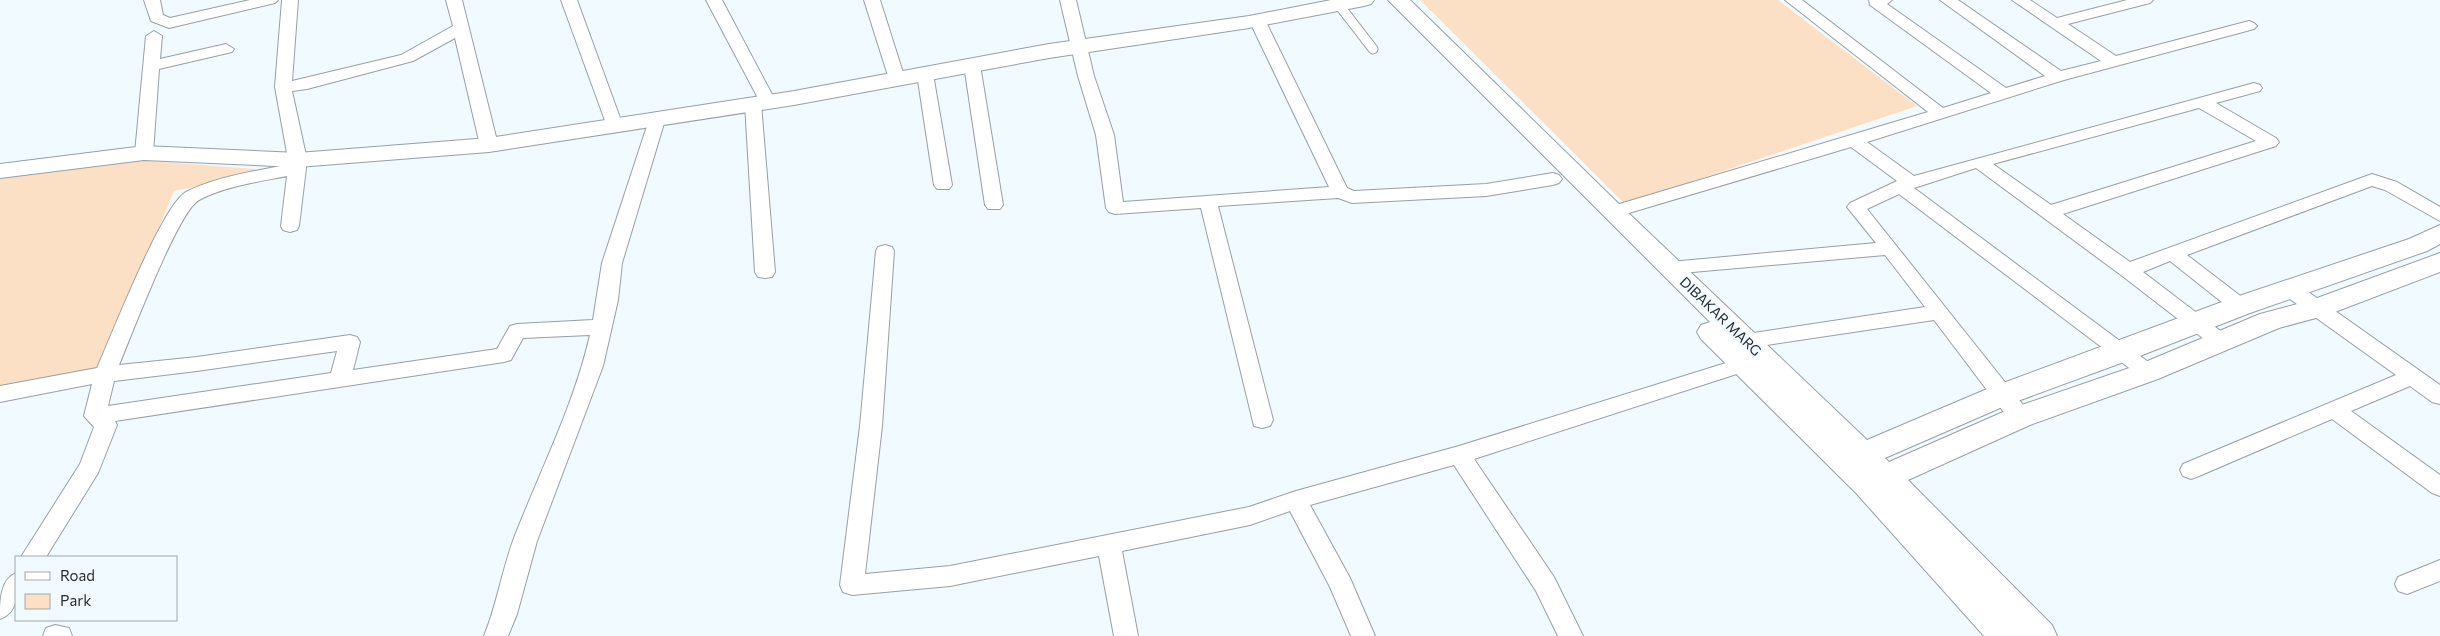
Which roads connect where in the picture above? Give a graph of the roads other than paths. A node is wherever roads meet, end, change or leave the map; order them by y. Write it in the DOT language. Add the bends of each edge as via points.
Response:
graph roads {
  1 [pos="152,0"];
  2 [pos="270,0"];
  3 [pos="290,0"];
  4 [pos="569,0"];
  5 [pos="714,0"];
  6 [pos="872,0"];
  7 [pos="1068,0"];
  8 [pos="1364,0"];
  9 [pos="1375,0"];
  10 [pos="1398,0"];
  11 [pos="1793,0"];
  12 [pos="1948,0"];
  13 [pos="2020,0"];
  14 [pos="2145,0"];
  15 [pos="457,1"];
  16 [pos="1877,1"];
  17 [pos="1339,5"];
  18 [pos="1257,20"];
  19 [pos="2055,23"];
  20 [pos="2249,26"];
  21 [pos="461,28"];
  22 [pos="154,36"];
  23 [pos="1078,47"];
  24 [pos="1373,48"];
  25 [pos="226,49"];
  26 [pos="2114,62"];
  27 [pos="972,65"];
  28 [pos="150,66"];
  29 [pos="925,74"];
  30 [pos="2058,77"];
  31 [pos="896,79"];
  32 [pos="284,87"];
  33 [pos="2254,88"];
  34 [pos="2003,94"];
  35 [pos="2201,102"];
  36 [pos="760,103"];
  37 [pos="1940,114"];
  38 [pos="657,120"];
  39 [pos="615,126"];
  40 [pos="1854,141"];
  41 [pos="489,144"];
  42 [pos="144,153"];
  43 [pos="1979,162"];
  44 [pos="297,164"];
  45 [pos="0,171"];
  46 [pos="1553,179"];
  47 [pos="1906,184"];
  48 [pos="943,185"];
  49 [pos="1340,192"];
  50 [pos="1208,201"];
  51 [pos="994,205"];
  52 [pos="1612,212"];
  53 [pos="2050,212"];
  54 [pos="2440,215"];
  55 [pos="290,226"];
  56 [pos="2440,233"];
  57 [pos="1890,248"];
  58 [pos="885,251"];
  59 [pos="2173,254"];
  60 [pos="2440,262"];
  61 [pos="1670,268"];
  62 [pos="2128,270"];
  63 [pos="765,272"];
  64 [pos="2290,289"];
  65 [pos="2240,306"];
  66 [pos="2317,308"];
  67 [pos="1939,312"];
  68 [pos="2197,324"];
  69 [pos="602,327"];
  70 [pos="2220,340"];
  71 [pos="2122,352"];
  72 [pos="1745,353"];
  73 [pos="2068,372"];
  74 [pos="2148,372"];
  75 [pos="105,374"];
  76 [pos="339,380"];
  77 [pos="2431,385"];
  78 [pos="2092,392"];
  79 [pos="0,394"];
  80 [pos="2002,396"];
  81 [pos="2334,410"];
  82 [pos="95,416"];
  83 [pos="2020,417"];
  84 [pos="1262,420"];
  85 [pos="1459,455"];
  86 [pos="1854,458"];
  87 [pos="2191,470"];
  88 [pos="1876,480"];
  89 [pos="2440,487"];
  90 [pos="1296,500"];
  91 [pos="1109,544"];
  92 [pos="34,556"];
  93 [pos="2440,570"];
  94 [pos="2407,584"];
  95 [pos="15,586"];
  96 [pos="0,609"];
  97 [pos="55,636"];
  98 [pos="60,636"];
  99 [pos="496,636"];
  100 [pos="1126,636"];
  101 [pos="1363,636"];
  102 [pos="1571,636"];
  103 [pos="2006,636"];
  104 [pos="2040,636"];
  1 -- 2 [label="street" via="156,18 169,23"];
  3 -- 32 [label="street"];
  4 -- 39 [label="street"];
  5 -- 36 [label="street"];
  6 -- 31 [label="street"];
  7 -- 23 [label="street"];
  8 -- 17 [label="street"];
  9 -- 46 [label="street, DIBAKAR MARG"];
  10 -- 52 [label="street, DIBAKAR MARG"];
  11 -- 37 [label="street"];
  12 -- 30 [label="street"];
  13 -- 19 [label="street"];
  14 -- 19 [label="street"];
  15 -- 21 [label="street"];
  16 -- 34 [label="street"];
  17 -- 18 [label="street"];
  17 -- 24 [label="lane"];
  18 -- 23 [label="street"];
  18 -- 49 [label="street"];
  19 -- 26 [label="street"];
  20 -- 26 [label="street"];
  21 -- 32 [label="street" via="407,58"];
  21 -- 41 [label="street"];
  22 -- 28 [label="street"];
  23 -- 27 [label="street"];
  23 -- 50 [label="street" via="1105,135 1115,208"];
  25 -- 28 [label="street"];
  26 -- 30 [label="street"];
  27 -- 29 [label="street"];
  27 -- 51 [label="street"];
  28 -- 42 [label="street"];
  29 -- 31 [label="street"];
  29 -- 48 [label="street"];
  30 -- 34 [label="street"];
  31 -- 36 [label="street"];
  32 -- 44 [label="street"];
  33 -- 35 [label="street"];
  34 -- 37 [label="street"];
  35 -- 43 [label="street"];
  35 -- 53 [label="street" via="2270,142"];
  36 -- 38 [label="street"];
  36 -- 63 [label="street"];
  37 -- 40 [label="street"];
  38 -- 39 [label="street"];
  38 -- 69 [label="street" via="612,263"];
  39 -- 41 [label="street"];
  40 -- 47 [label="street"];
  40 -- 52 [label="street"];
  41 -- 44 [label="street"];
  42 -- 44 [label="street"];
  42 -- 45 [label="street"];
  43 -- 47 [label="street"];
  43 -- 53 [label="street"];
  44 -- 55 [label="street"];
  44 -- 75 [label="street" via="216,186 190,197 166,232"];
  46 -- 49 [label="street" via="1486,190 1352,197"];
  46 -- 72 [label="street, DIBAKAR MARG"];
  47 -- 57 [label="street" via="1856,207"];
  47 -- 71 [label="street"];
  49 -- 50 [label="street"];
  50 -- 84 [label="street"];
  52 -- 61 [label="street, DIBAKAR MARG"];
  53 -- 62 [label="street"];
  54 -- 59 [label="street" via="2391,186 2372,180"];
  56 -- 64 [label="street" via="2418,245"];
  57 -- 61 [label="street"];
  57 -- 67 [label="street"];
  58 -- 91 [label="street" via="871,426 852,585 950,576"];
  59 -- 62 [label="street"];
  59 -- 65 [label="street"];
  60 -- 66 [label="street"];
  61 -- 72 [label="street, DIBAKAR MARG"];
  62 -- 68 [label="street"];
  64 -- 65 [label="street"];
  64 -- 66 [label="street"];
  65 -- 68 [label="street"];
  66 -- 70 [label="street"];
  66 -- 77 [label="street"];
  67 -- 72 [label="street"];
  67 -- 80 [label="street"];
  68 -- 70 [label="street"];
  68 -- 71 [label="street"];
  69 -- 76 [label="street" via="518,332 504,354"];
  69 -- 99 [label="street" via="593,366 525,541"];
  70 -- 74 [label="street"];
  71 -- 73 [label="street"];
  71 -- 74 [label="street"];
  72 -- 85 [label="street"];
  72 -- 86 [label="street, DIBAKAR MARG"];
  73 -- 78 [label="street"];
  73 -- 80 [label="street"];
  74 -- 78 [label="street"];
  75 -- 76 [label="street" via="350,342"];
  75 -- 79 [label="street"];
  75 -- 82 [label="street"];
  76 -- 82 [label="street"];
  77 -- 81 [label="street"];
  78 -- 83 [label="street"];
  80 -- 83 [label="street"];
  80 -- 86 [label="street"];
  81 -- 87 [label="street"];
  81 -- 89 [label="street"];
  82 -- 92 [label="street" via="106,425 90,467"];
  83 -- 88 [label="street"];
  85 -- 90 [label="street"];
  85 -- 102 [label="street" via="1545,584"];
  86 -- 88 [label="street, DIBAKAR MARG"];
  88 -- 103 [label="street, DIBAKAR MARG"];
  88 -- 104 [label="street, DIBAKAR MARG"];
  90 -- 91 [label="street" via="1250,516"];
  90 -- 101 [label="street" via="1341,585"];
  91 -- 100 [label="street"];
  93 -- 94 [label="street"];
  95 -- 96 [label="street"];
  97 -- 98 [label="street"];
}
